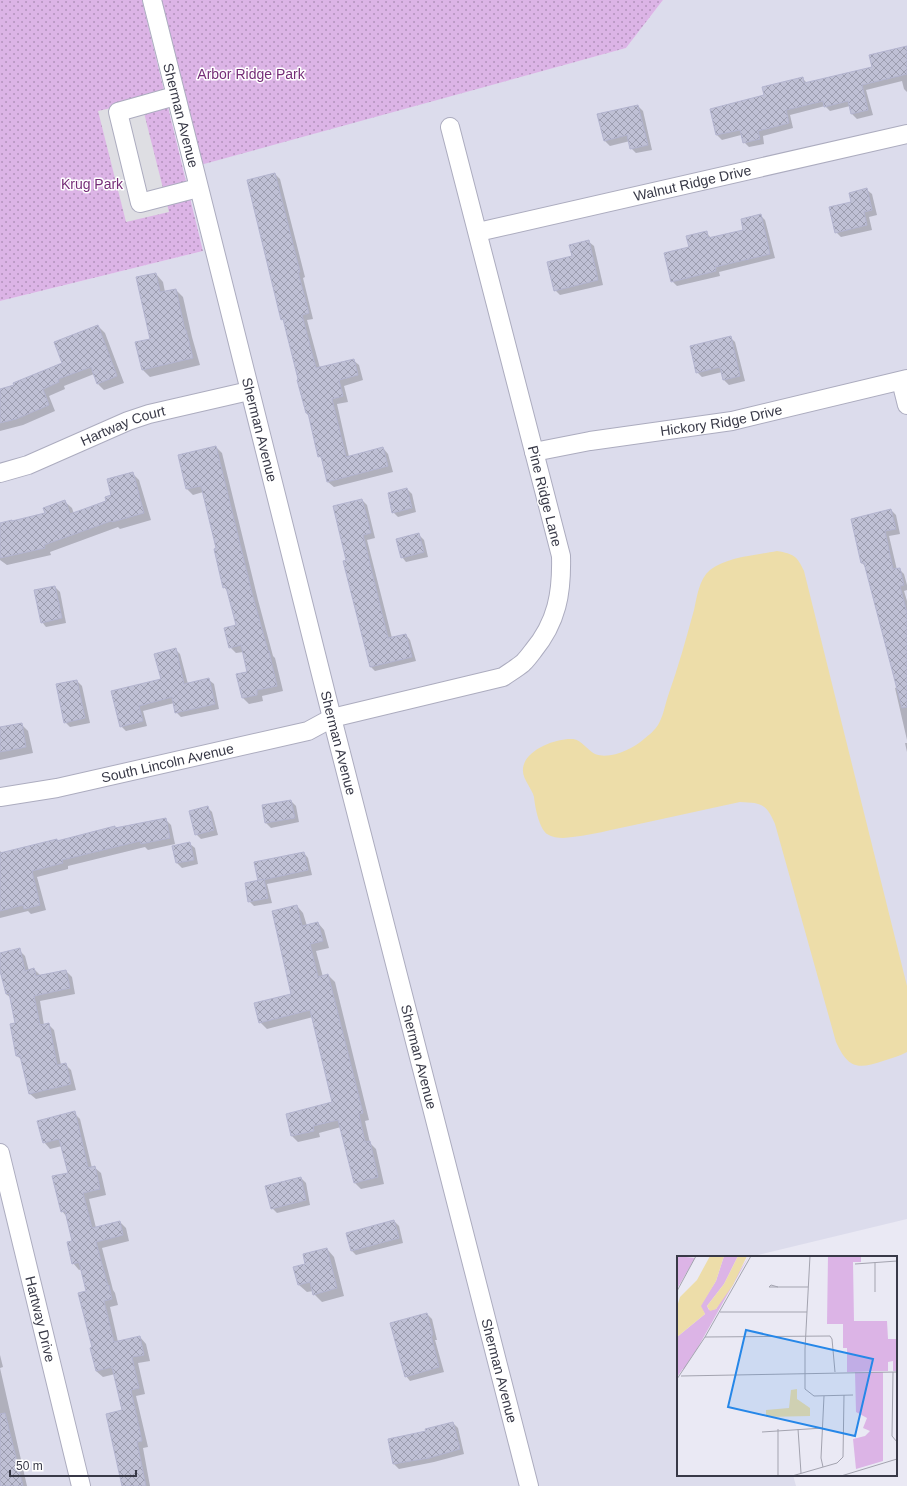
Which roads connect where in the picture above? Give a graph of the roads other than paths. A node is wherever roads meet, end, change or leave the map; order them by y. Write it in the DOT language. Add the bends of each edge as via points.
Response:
graph roads {
  1 [pos="152,0"];
  2 [pos="175,96"];
  3 [pos="450,127"];
  4 [pos="907,134"];
  5 [pos="198,188"];
  6 [pos="478,232"];
  7 [pos="904,380"];
  8 [pos="249,391"];
  9 [pos="907,405"];
  10 [pos="534,452"];
  11 [pos="0,473"];
  12 [pos="332,718"];
  13 [pos="0,797"];
  14 [pos="0,1153"];
  15 [pos="81,1486"];
  16 [pos="529,1486"];
  1 -- 2 [label="street, Sherman Avenue"];
  2 -- 5 [label="street, Sherman Avenue"];
  2 -- 5 [label="street" via="118,112 140,203"];
  3 -- 6 [label="street, Pine Ridge Lane"];
  4 -- 6 [label="street, Walnut Ridge Drive"];
  5 -- 8 [label="street, Sherman Avenue"];
  6 -- 10 [label="street, Pine Ridge Lane"];
  7 -- 9 [label="street"];
  7 -- 10 [label="street, Hickory Ridge Drive" via="732,421 590,441"];
  8 -- 11 [label="street, Hartway Court" via="149,414 28,465"];
  8 -- 12 [label="street, Sherman Avenue"];
  10 -- 12 [label="street, Pine Ridge Lane" via="561,556 562,580 559,597 555,614 543,639 523,663 503,677"];
  12 -- 13 [label="street, South Lincoln Avenue" via="308,731 58,788"];
  12 -- 16 [label="street, Sherman Avenue"];
  14 -- 15 [label="street, Hartway Drive"];
}
